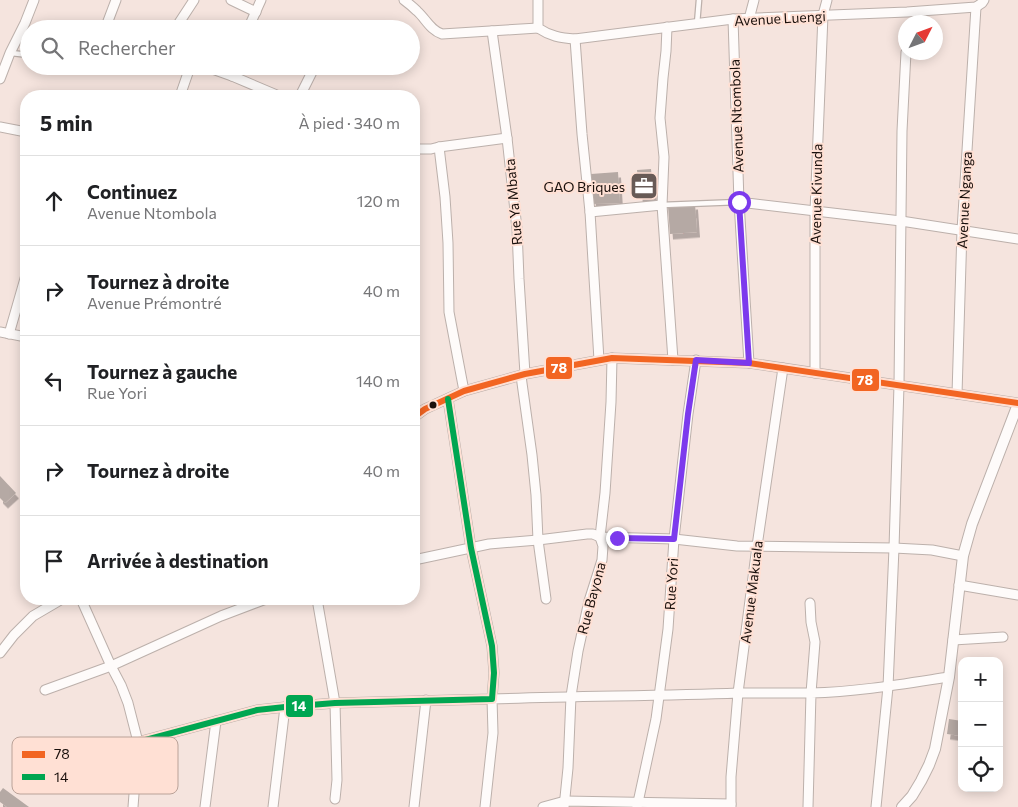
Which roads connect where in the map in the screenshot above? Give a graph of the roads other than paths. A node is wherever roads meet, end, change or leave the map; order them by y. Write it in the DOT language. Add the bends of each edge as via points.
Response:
graph roads {
  1 [pos="34,0"];
  2 [pos="116,0"];
  3 [pos="194,0"];
  4 [pos="231,0"];
  5 [pos="261,0"];
  6 [pos="404,0"];
  7 [pos="538,0"];
  8 [pos="699,0"];
  9 [pos="754,0"];
  10 [pos="827,0"];
  11 [pos="984,0"];
  12 [pos="976,6"];
  13 [pos="256,12"];
  14 [pos="907,12"];
  15 [pos="823,15"];
  16 [pos="734,19"];
  17 [pos="749,19"];
  18 [pos="26,20"];
  19 [pos="108,20"];
  20 [pos="181,20"];
  21 [pos="252,20"];
  22 [pos="696,24"];
  23 [pos="667,27"];
  24 [pos="538,28"];
  25 [pos="492,30"];
  26 [pos="20,33"];
  27 [pos="575,39"];
  28 [pos="10,53"];
  29 [pos="20,54"];
  30 [pos="906,60"];
  31 [pos="187,75"];
  32 [pos="310,75"];
  33 [pos="232,76"];
  34 [pos="0,79"];
  35 [pos="182,90"];
  36 [pos="264,90"];
  37 [pos="303,90"];
  38 [pos="0,127"];
  39 [pos="20,131"];
  40 [pos="507,138"];
  41 [pos="439,147"];
  42 [pos="420,149"];
  43 [pos="739,202"];
  44 [pos="662,205"];
  45 [pos="815,210"];
  46 [pos="590,212"];
  47 [pos="901,221"];
  48 [pos="962,230"];
  49 [pos="1018,239"];
  50 [pos="20,292"];
  51 [pos="5,333"];
  52 [pos="20,336"];
  53 [pos="612,358"];
  54 [pos="599,360"];
  55 [pos="673,360"];
  56 [pos="696,360"];
  57 [pos="749,363"];
  58 [pos="784,368"];
  59 [pos="815,373"];
  60 [pos="523,376"];
  61 [pos="899,386"];
  62 [pos="464,391"];
  63 [pos="957,394"];
  64 [pos="448,399"];
  65 [pos="1018,403"];
  66 [pos="420,409"];
  67 [pos="426,409"];
  68 [pos="420,413"];
  69 [pos="600,537"];
  70 [pos="674,539"];
  71 [pos="538,540"];
  72 [pos="756,546"];
  73 [pos="471,548"];
  74 [pos="894,548"];
  75 [pos="963,556"];
  76 [pos="420,559"];
  77 [pos="959,585"];
  78 [pos="1018,595"];
  79 [pos="546,598"];
  80 [pos="810,603"];
  81 [pos="52,605"];
  82 [pos="84,605"];
  83 [pos="250,605"];
  84 [pos="318,605"];
  85 [pos="1003,637"];
  86 [pos="953,640"];
  87 [pos="0,653"];
  88 [pos="111,666"];
  89 [pos="949,677"];
  90 [pos="888,686"];
  91 [pos="45,690"];
  92 [pos="738,693"];
  93 [pos="811,693"];
  94 [pos="571,696"];
  95 [pos="659,696"];
  96 [pos="492,698"];
  97 [pos="426,700"];
  98 [pos="335,703"];
  99 [pos="286,707"];
  100 [pos="216,721"];
  101 [pos="137,737"];
  102 [pos="157,737"];
  103 [pos="134,794"];
  104 [pos="335,799"];
  105 [pos="565,804"];
  106 [pos="638,805"];
  107 [pos="731,805"];
  108 [pos="133,807"];
  109 [pos="205,807"];
  110 [pos="273,807"];
  111 [pos="414,807"];
  112 [pos="485,807"];
  113 [pos="543,807"];
  114 [pos="808,807"];
  115 [pos="876,807"];
  116 [pos="902,807"];
  1 -- 18 [label="street"];
  2 -- 19 [label="street"];
  3 -- 20 [label="street"];
  4 -- 13 [label="street"];
  5 -- 13 [label="street"];
  6 -- 25 [label="street" via="438,33"];
  7 -- 24 [label="street"];
  8 -- 22 [label="lane"];
  9 -- 17 [label="street"];
  10 -- 15 [label="street, Avenue Kivunda"];
  11 -- 12 [label="street"];
  12 -- 14 [label="street, Avenue Luengi"];
  12 -- 48 [label="street, Avenue Nganga"];
  13 -- 21 [label="street"];
  14 -- 15 [label="street, Avenue Luengi"];
  15 -- 17 [label="street, Avenue Luengi"];
  15 -- 45 [label="street, Avenue Kivunda"];
  16 -- 17 [label="street, Avenue Luengi"];
  16 -- 22 [label="street, Avenue Luengi"];
  16 -- 43 [label="street, Avenue Ntombola"];
  22 -- 23 [label="street, Avenue Luengi"];
  23 -- 27 [label="street, Avenue Luengi"];
  23 -- 44 [label="street" via="660,118 664,157"];
  24 -- 25 [label="street"];
  24 -- 27 [label="street, Avenue Luengi" via="559,38"];
  25 -- 40 [label="street, Rue Ya Mbata"];
  26 -- 28 [label="street"];
  27 -- 46 [label="street"];
  28 -- 29 [label="lane"];
  28 -- 34 [label="street"];
  30 -- 47 [label="street"];
  31 -- 35 [label="street"];
  32 -- 37 [label="street"];
  33 -- 36 [label="street"];
  38 -- 39 [label="street"];
  40 -- 41 [label="street"];
  40 -- 60 [label="street, Rue Ya Mbata" via="517,229"];
  41 -- 42 [label="street"];
  41 -- 62 [label="street" via="448,243 449,312"];
  43 -- 44 [label="lane"];
  43 -- 45 [label="street"];
  43 -- 57 [label="street, Avenue Ntombola"];
  44 -- 46 [label="street"];
  44 -- 55 [label="street"];
  45 -- 47 [label="street"];
  45 -- 59 [label="street, Avenue Kivunda"];
  46 -- 54 [label="street"];
  47 -- 48 [label="street"];
  47 -- 61 [label="street"];
  48 -- 49 [label="street"];
  48 -- 63 [label="street, Avenue Nganga"];
  50 -- 51 [label="street"];
  51 -- 52 [label="street"];
  53 -- 54 [label="street"];
  53 -- 55 [label="street"];
  53 -- 69 [label="street, Rue Bayona"];
  54 -- 60 [label="street"];
  55 -- 56 [label="street"];
  56 -- 57 [label="street"];
  56 -- 70 [label="street, Rue Yori"];
  57 -- 58 [label="street"];
  58 -- 59 [label="street"];
  58 -- 72 [label="street, Avenue Makuala"];
  59 -- 61 [label="street"];
  60 -- 62 [label="street"];
  60 -- 71 [label="street, Rue Ya Mbata"];
  61 -- 63 [label="street"];
  61 -- 74 [label="street"];
  62 -- 64 [label="street"];
  63 -- 65 [label="street"];
  64 -- 67 [label="street"];
  64 -- 73 [label="street"];
  65 -- 75 [label="street"];
  66 -- 67 [label="street"];
  67 -- 68 [label="street"];
  69 -- 70 [label="street"];
  69 -- 71 [label="street" via="587,534"];
  69 -- 94 [label="street, Rue Bayona" via="602,560 589,601"];
  70 -- 72 [label="street"];
  70 -- 95 [label="street, Rue Yori" via="668,629"];
  71 -- 73 [label="street"];
  71 -- 79 [label="street, Rue Ya Mbata"];
  72 -- 74 [label="street"];
  72 -- 92 [label="street, Avenue Makuala"];
  73 -- 76 [label="street"];
  73 -- 96 [label="street" via="492,646"];
  74 -- 75 [label="street"];
  74 -- 90 [label="street"];
  75 -- 77 [label="street"];
  77 -- 78 [label="street"];
  77 -- 86 [label="street"];
  80 -- 93 [label="street" via="815,642"];
  81 -- 87 [label="street" via="33,616"];
  82 -- 88 [label="street"];
  83 -- 88 [label="street"];
  84 -- 98 [label="street"];
  85 -- 86 [label="street"];
  86 -- 89 [label="street"];
  88 -- 91 [label="street"];
  88 -- 101 [label="street" via="128,703"];
  89 -- 90 [label="street"];
  89 -- 116 [label="street" via="935,749 922,781"];
  90 -- 93 [label="street"];
  90 -- 115 [label="street"];
  92 -- 93 [label="street"];
  92 -- 95 [label="street"];
  92 -- 107 [label="street, Avenue Makuala"];
  93 -- 114 [label="street"];
  94 -- 95 [label="street"];
  94 -- 96 [label="street"];
  94 -- 105 [label="street, Rue Bayona"];
  95 -- 106 [label="street, Rue Yori"];
  96 -- 97 [label="street"];
  96 -- 112 [label="street" via="493,733"];
  97 -- 98 [label="street"];
  97 -- 111 [label="street"];
  98 -- 99 [label="street"];
  98 -- 104 [label="street"];
  99 -- 100 [label="street" via="256,710"];
  99 -- 110 [label="street"];
  100 -- 102 [label="street"];
  100 -- 109 [label="street"];
  103 -- 108 [label="street"];
  105 -- 106 [label="street"];
  105 -- 113 [label="street"];
  106 -- 107 [label="street"];
}
